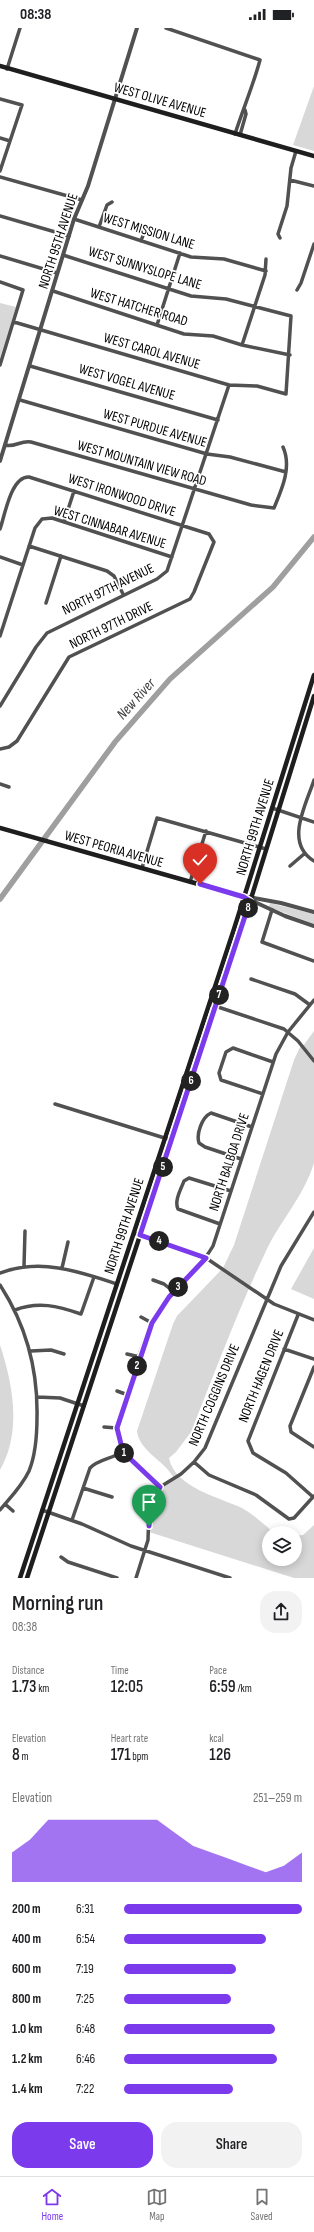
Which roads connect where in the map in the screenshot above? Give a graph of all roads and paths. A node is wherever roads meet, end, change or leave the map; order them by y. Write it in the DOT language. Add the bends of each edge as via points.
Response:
graph roads {
  1 [pos="20,28"];
  2 [pos="137,28"];
  3 [pos="166,28"];
  4 [pos="0,66"];
  5 [pos="7,69"];
  6 [pos="0,99"];
  7 [pos="115,99"];
  8 [pos="238,134"];
  9 [pos="0,138"];
  10 [pos="10,141"];
  11 [pos="296,150"];
  12 [pos="314,156"];
  13 [pos="0,171"];
  14 [pos="0,177"];
  15 [pos="290,180"];
  16 [pos="314,186"];
  17 [pos="82,200"];
  18 [pos="112,202"];
  19 [pos="0,216"];
  20 [pos="74,219"];
  21 [pos="99,227"];
  22 [pos="149,227"];
  23 [pos="69,236"];
  24 [pos="280,238"];
  25 [pos="141,241"];
  26 [pos="314,244"];
  27 [pos="180,253"];
  28 [pos="63,255"];
  29 [pos="0,256"];
  30 [pos="266,259"];
  31 [pos="266,271"];
  32 [pos="57,273"];
  33 [pos="0,282"];
  34 [pos="168,289"];
  35 [pos="297,290"];
  36 [pos="53,291"];
  37 [pos="254,307"];
  38 [pos="14,322"];
  39 [pos="157,324"];
  40 [pos="41,331"];
  41 [pos="242,345"];
  42 [pos="290,355"];
  43 [pos="0,365"];
  44 [pos="30,366"];
  45 [pos="229,385"];
  46 [pos="20,400"];
  47 [pos="218,420"];
  48 [pos="5,445"];
  49 [pos="283,447"];
  50 [pos="207,454"];
  51 [pos="0,461"];
  52 [pos="286,472"];
  53 [pos="195,489"];
  54 [pos="74,491"];
  55 [pos="64,522"];
  56 [pos="183,526"];
  57 [pos="0,529"];
  58 [pos="213,539"];
  59 [pos="29,546"];
  60 [pos="61,556"];
  61 [pos="0,557"];
  62 [pos="172,557"];
  63 [pos="23,565"];
  64 [pos="123,594"];
  65 [pos="46,603"];
  66 [pos="0,636"];
  67 [pos="314,676"];
  68 [pos="314,696"];
  69 [pos="0,706"];
  70 [pos="296,733"];
  71 [pos="302,734"];
  72 [pos="0,749"];
  73 [pos="314,780"];
  74 [pos="0,784"];
  75 [pos="313,785"];
  76 [pos="9,787"];
  77 [pos="272,808"];
  78 [pos="279,811"];
  79 [pos="302,818"];
  80 [pos="314,822"];
  81 [pos="0,828"];
  82 [pos="206,832"];
  83 [pos="260,847"];
  84 [pos="266,849"];
  85 [pos="304,854"];
  86 [pos="314,861"];
  87 [pos="290,866"];
  88 [pos="142,868"];
  89 [pos="190,882"];
  90 [pos="244,897"];
  91 [pos="251,899"];
  92 [pos="272,910"];
  93 [pos="314,912"];
  94 [pos="314,926"];
  95 [pos="224,960"];
  96 [pos="314,961"];
  97 [pos="230,963"];
  98 [pos="251,979"];
  99 [pos="314,1000"];
  100 [pos="209,1004"];
  101 [pos="310,1005"];
  102 [pos="215,1006"];
  103 [pos="288,1032"];
  104 [pos="314,1061"];
  105 [pos="273,1062"];
  106 [pos="262,1094"];
  107 [pos="55,1104"];
  108 [pos="252,1126"];
  109 [pos="165,1138"];
  110 [pos="171,1140"];
  111 [pos="242,1159"];
  112 [pos="153,1176"];
  113 [pos="159,1178"];
  114 [pos="231,1191"];
  115 [pos="314,1212"];
  116 [pos="220,1224"];
  117 [pos="25,1231"];
  118 [pos="134,1233"];
  119 [pos="140,1235"];
  120 [pos="68,1242"];
  121 [pos="206,1258"];
  122 [pos="125,1259"];
  123 [pos="132,1261"];
  124 [pos="24,1266"];
  125 [pos="62,1268"];
  126 [pos="0,1273"];
  127 [pos="94,1276"];
  128 [pos="153,1280"];
  129 [pos="117,1284"];
  130 [pos="0,1285"];
  131 [pos="174,1292"];
  132 [pos="266,1299"];
  133 [pos="15,1310"];
  134 [pos="298,1315"];
  135 [pos="141,1317"];
  136 [pos="314,1320"];
  137 [pos="152,1323"];
  138 [pos="284,1349"];
  139 [pos="30,1351"];
  140 [pos="64,1354"];
  141 [pos="127,1354"];
  142 [pos="140,1357"];
  143 [pos="314,1359"];
  144 [pos="314,1367"];
  145 [pos="117,1391"];
  146 [pos="128,1395"];
  147 [pos="37,1397"];
  148 [pos="78,1403"];
  149 [pos="84,1406"];
  150 [pos="104,1427"];
  151 [pos="117,1428"];
  152 [pos="248,1446"];
  153 [pos="314,1448"];
  154 [pos="244,1449"];
  155 [pos="123,1452"];
  156 [pos="194,1462"];
  157 [pos="160,1487"];
  158 [pos="83,1488"];
  159 [pos="314,1496"];
  160 [pos="112,1497"];
  161 [pos="5,1504"];
  162 [pos="0,1510"];
  163 [pos="42,1510"];
  164 [pos="13,1511"];
  165 [pos="49,1512"];
  166 [pos="72,1520"];
  167 [pos="145,1551"];
  168 [pos="61,1556"];
  169 [pos="20,1578"];
  170 [pos="27,1578"];
  171 [pos="117,1578"];
  172 [pos="136,1578"];
  173 [pos="230,1578"];
  1 -- 5 [label="street"];
  2 -- 7 [label="street, NORTH 95TH AVENUE"];
  3 -- 8 [label="street" via="260,60 241,113"];
  4 -- 5 [label="main road, WEST OLIVE AVENUE"];
  5 -- 7 [label="main road, WEST OLIVE AVENUE"];
  6 -- 10 [label="street" via="22,105"];
  7 -- 8 [label="main road, WEST OLIVE AVENUE"];
  7 -- 17 [label="street, NORTH 95TH AVENUE"];
  8 -- 11 [label="main road, WEST OLIVE AVENUE"];
  9 -- 10 [label="street"];
  10 -- 13 [label="street"];
  11 -- 12 [label="main road, WEST OLIVE AVENUE"];
  11 -- 15 [label="street"];
  14 -- 17 [label="street"];
  15 -- 16 [label="street"];
  15 -- 24 [label="street" via="287,206 278,234"];
  17 -- 20 [label="street, NORTH 95TH AVENUE"];
  18 -- 21 [label="street" via="107,206"];
  19 -- 23 [label="street"];
  20 -- 21 [label="street, WEST MISSION LANE"];
  20 -- 23 [label="street, NORTH 95TH AVENUE"];
  21 -- 25 [label="street, WEST MISSION LANE"];
  22 -- 25 [label="street"];
  23 -- 28 [label="street, NORTH 95TH AVENUE"];
  25 -- 27 [label="street, WEST MISSION LANE"];
  26 -- 35 [label="street" via="302,283"];
  27 -- 31 [label="street, WEST MISSION LANE" via="191,257 230,260"];
  27 -- 34 [label="street"];
  28 -- 32 [label="street, NORTH 95TH AVENUE"];
  28 -- 34 [label="street, WEST SUNNYSLOPE LANE"];
  29 -- 32 [label="street"];
  30 -- 31 [label="street"];
  31 -- 37 [label="street"];
  32 -- 36 [label="street, NORTH 95TH AVENUE"];
  33 -- 38 [label="street" via="24,290"];
  34 -- 37 [label="street, WEST SUNNYSLOPE LANE" via="194,296 226,298"];
  34 -- 39 [label="street"];
  36 -- 39 [label="street, WEST HATCHER ROAD"];
  36 -- 40 [label="street, NORTH 95TH AVENUE"];
  37 -- 41 [label="street"];
  37 -- 42 [label="street, WEST SUNNYSLOPE LANE" via="291,316"];
  38 -- 40 [label="street, WEST CAROL AVENUE"];
  38 -- 43 [label="street"];
  39 -- 41 [label="street, WEST HATCHER ROAD" via="187,334 214,336"];
  40 -- 44 [label="street, NORTH 95TH AVENUE"];
  40 -- 45 [label="street, WEST CAROL AVENUE"];
  41 -- 42 [label="street, WEST HATCHER ROAD"];
  42 -- 45 [label="street, WEST CAROL AVENUE" via="286,394 257,386"];
  44 -- 46 [label="street, NORTH 95TH AVENUE"];
  44 -- 47 [label="street, WEST VOGEL AVENUE"];
  45 -- 47 [label="street, NORTH 97TH AVENUE"];
  46 -- 48 [label="street, NORTH 95TH AVENUE"];
  46 -- 50 [label="street, WEST PURDUE AVENUE"];
  47 -- 50 [label="street, NORTH 97TH AVENUE"];
  48 -- 51 [label="street, NORTH 95TH AVENUE"];
  48 -- 53 [label="street, WEST MOUNTAIN VIEW ROAD" via="31,442"];
  49 -- 52 [label="street" via="287,455"];
  50 -- 52 [label="street, WEST PURDUE AVENUE" via="230,457"];
  50 -- 53 [label="street, NORTH 97TH AVENUE"];
  52 -- 53 [label="street, WEST MOUNTAIN VIEW ROAD" via="274,508 257,507"];
  53 -- 56 [label="street, NORTH 97TH AVENUE"];
  54 -- 55 [label="street"];
  54 -- 56 [label="street, WEST IRONWOOD DRIVE"];
  54 -- 57 [label="street, WEST IRONWOOD DRIVE" via="32,477 21,478 14,484"];
  55 -- 59 [label="street, WEST CINNABAR AVENUE" via="49,518 40,520"];
  55 -- 62 [label="street, WEST CINNABAR AVENUE"];
  56 -- 58 [label="street, WEST IRONWOOD DRIVE" via="209,534"];
  56 -- 62 [label="street, NORTH 97TH AVENUE"];
  58 -- 72 [label="street, NORTH 97TH DRIVE" via="212,548 190,599 69,658 17,741 9,747"];
  59 -- 60 [label="street"];
  59 -- 63 [label="street"];
  60 -- 64 [label="street" via="111,574"];
  60 -- 65 [label="street"];
  61 -- 63 [label="street"];
  62 -- 64 [label="street, NORTH 97TH AVENUE" via="163,575"];
  63 -- 66 [label="street"];
  64 -- 69 [label="street, NORTH 97TH AVENUE" via="47,633"];
  67 -- 70 [label="main road, NORTH 99TH AVENUE"];
  68 -- 71 [label="main road, NORTH 99TH AVENUE"];
  70 -- 71 [label="main road"];
  70 -- 77 [label="main road, NORTH 99TH AVENUE"];
  71 -- 78 [label="main road, NORTH 99TH AVENUE"];
  73 -- 75 [label="street"];
  74 -- 76 [label="street"];
  75 -- 79 [label="street"];
  77 -- 78 [label="street"];
  77 -- 83 [label="main road, NORTH 99TH AVENUE"];
  78 -- 79 [label="street"];
  78 -- 84 [label="main road, NORTH 99TH AVENUE"];
  79 -- 80 [label="street"];
  79 -- 85 [label="street" via="298,838"];
  81 -- 88 [label="main road, WEST PEORIA AVENUE"];
  82 -- 83 [label="street"];
  82 -- 88 [label="street" via="157,818"];
  82 -- 89 [label="street"];
  83 -- 84 [label="street"];
  83 -- 90 [label="main road, NORTH 99TH AVENUE"];
  84 -- 91 [label="main road, NORTH 99TH AVENUE"];
  85 -- 86 [label="street"];
  85 -- 87 [label="street"];
  88 -- 89 [label="main road, WEST PEORIA AVENUE"];
  89 -- 90 [label="main road, WEST PEORIA AVENUE"];
  90 -- 91 [label="street, WEST PEORIA AVENUE"];
  90 -- 95 [label="main road, NORTH 99TH AVENUE"];
  91 -- 92 [label="street, WEST PEORIA AVENUE"];
  91 -- 93 [label="street, WEST PEORIA AVENUE"];
  91 -- 97 [label="main road, NORTH 99TH AVENUE"];
  92 -- 94 [label="street, WEST PEORIA AVENUE"];
  92 -- 96 [label="street" via="262,942"];
  95 -- 97 [label="main road"];
  95 -- 100 [label="main road, NORTH 99TH AVENUE"];
  97 -- 102 [label="main road, NORTH 99TH AVENUE"];
  98 -- 101 [label="street" via="295,994"];
  99 -- 101 [label="street, NORTH BALBOA DRIVE"];
  100 -- 102 [label="street"];
  100 -- 109 [label="main road, NORTH 99TH AVENUE"];
  101 -- 103 [label="street, NORTH BALBOA DRIVE"];
  102 -- 103 [label="street" via="276,1025"];
  102 -- 110 [label="main road, NORTH 99TH AVENUE"];
  103 -- 104 [label="street"];
  103 -- 105 [label="street, NORTH BALBOA DRIVE"];
  105 -- 106 [label="street, NORTH BALBOA DRIVE"];
  105 -- 106 [label="street" via="233,1048 226,1052 218,1076 220,1080"];
  106 -- 108 [label="street, NORTH BALBOA DRIVE"];
  107 -- 109 [label="street"];
  108 -- 111 [label="street, NORTH BALBOA DRIVE"];
  108 -- 111 [label="street" via="211,1113 204,1119 200,1129 198,1141 201,1146"];
  109 -- 110 [label="street"];
  109 -- 112 [label="main road, NORTH 99TH AVENUE"];
  110 -- 113 [label="main road, NORTH 99TH AVENUE"];
  111 -- 114 [label="street, NORTH BALBOA DRIVE"];
  112 -- 113 [label="main road"];
  112 -- 118 [label="main road, NORTH 99TH AVENUE"];
  113 -- 119 [label="main road, NORTH 99TH AVENUE"];
  114 -- 116 [label="street, NORTH BALBOA DRIVE"];
  114 -- 116 [label="street" via="190,1178 184,1181 180,1192 176,1204 178,1209"];
  115 -- 132 [label="street, NORTH COGGINS DRIVE" via="285,1257"];
  116 -- 121 [label="street, NORTH BALBOA DRIVE"];
  117 -- 124 [label="street"];
  118 -- 119 [label="street"];
  118 -- 122 [label="main road, NORTH 99TH AVENUE"];
  119 -- 121 [label="street"];
  119 -- 123 [label="main road, NORTH 99TH AVENUE"];
  120 -- 125 [label="street"];
  121 -- 131 [label="street, NORTH BALBOA DRIVE"];
  121 -- 132 [label="street"];
  122 -- 123 [label="main road"];
  122 -- 129 [label="main road, NORTH 99TH AVENUE"];
  123 -- 149 [label="main road, NORTH 99TH AVENUE"];
  124 -- 125 [label="street"];
  124 -- 126 [label="street"];
  125 -- 127 [label="street"];
  127 -- 129 [label="street"];
  127 -- 133 [label="street" via="81,1314 46,1305"];
  128 -- 131 [label="street"];
  129 -- 148 [label="main road, NORTH 99TH AVENUE"];
  130 -- 133 [label="street"];
  131 -- 137 [label="street, NORTH BALBOA DRIVE"];
  132 -- 134 [label="street"];
  132 -- 156 [label="street, NORTH COGGINS DRIVE" via="210,1437"];
  133 -- 139 [label="street"];
  134 -- 136 [label="street"];
  134 -- 138 [label="street, NORTH HAGEN DRIVE"];
  135 -- 137 [label="street"];
  137 -- 142 [label="street, NORTH BALBOA DRIVE"];
  138 -- 143 [label="street"];
  138 -- 152 [label="street, NORTH HAGEN DRIVE" via="248,1436"];
  139 -- 140 [label="street" via="51,1350"];
  139 -- 147 [label="street"];
  141 -- 142 [label="street"];
  142 -- 146 [label="street, NORTH BALBOA DRIVE"];
  144 -- 153 [label="street" via="290,1426 291,1432"];
  145 -- 146 [label="street"];
  146 -- 151 [label="street, NORTH BALBOA DRIVE"];
  147 -- 148 [label="street" via="60,1398"];
  147 -- 161 [label="street" via="37,1434 32,1461 25,1479"];
  148 -- 149 [label="street"];
  148 -- 163 [label="main road, NORTH 99TH AVENUE"];
  149 -- 165 [label="main road, NORTH 99TH AVENUE"];
  150 -- 151 [label="street"];
  151 -- 155 [label="street"];
  152 -- 154 [label="street"];
  152 -- 159 [label="street" via="252,1453 286,1473"];
  155 -- 157 [label="street"];
  155 -- 158 [label="street" via="94,1464"];
  156 -- 157 [label="street, NORTH COGGINS DRIVE"];
  156 -- 159 [label="street" via="209,1475 256,1495 289,1519 294,1518"];
  157 -- 167 [label="street, NORTH COGGINS DRIVE" via="149,1508 149,1532"];
  158 -- 160 [label="street"];
  158 -- 166 [label="street"];
  161 -- 162 [label="street"];
  161 -- 164 [label="street"];
  163 -- 165 [label="street"];
  163 -- 169 [label="main road, NORTH 99TH AVENUE"];
  165 -- 166 [label="street"];
  165 -- 170 [label="main road, NORTH 99TH AVENUE"];
  166 -- 167 [label="street"];
  167 -- 172 [label="street, NORTH COGGINS DRIVE"];
  167 -- 173 [label="street"];
  168 -- 171 [label="street" via="68,1562"];
}
